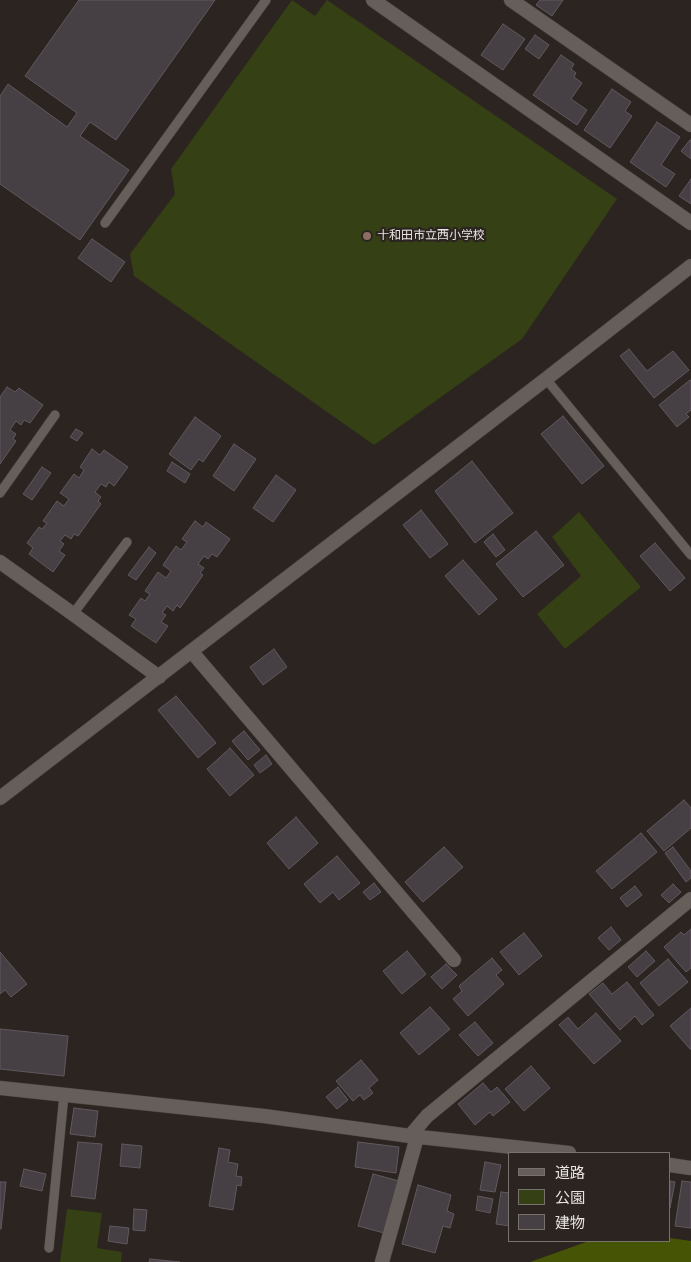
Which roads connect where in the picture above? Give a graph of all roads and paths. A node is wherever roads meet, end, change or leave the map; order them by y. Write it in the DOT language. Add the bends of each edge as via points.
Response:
graph roads {
  1 [pos="266,0"];
  2 [pos="373,0"];
  3 [pos="511,0"];
  4 [pos="691,125"];
  5 [pos="105,223"];
  6 [pos="691,223"];
  7 [pos="691,266"];
  8 [pos="546,379"];
  9 [pos="55,414"];
  10 [pos="0,493"];
  11 [pos="127,542"];
  12 [pos="691,555"];
  13 [pos="0,562"];
  14 [pos="73,614"];
  15 [pos="192,652"];
  16 [pos="159,677"];
  17 [pos="0,798"];
  18 [pos="691,899"];
  19 [pos="454,960"];
  20 [pos="0,1088"];
  21 [pos="64,1096"];
  22 [pos="414,1136"];
  23 [pos="560,1152"];
  24 [pos="671,1165"];
  25 [pos="691,1168"];
  26 [pos="49,1248"];
  27 [pos="382,1262"];
  1 -- 5 [label="lane"];
  2 -- 6 [label="street"];
  3 -- 4 [label="street"];
  7 -- 8 [label="street"];
  8 -- 12 [label="lane"];
  8 -- 15 [label="street"];
  9 -- 10 [label="lane"];
  11 -- 14 [label="lane"];
  13 -- 14 [label="street"];
  14 -- 16 [label="street"];
  15 -- 16 [label="street"];
  15 -- 19 [label="street"];
  16 -- 17 [label="street"];
  18 -- 22 [label="street" via="427,1116"];
  20 -- 21 [label="street"];
  21 -- 22 [label="street" via="264,1116"];
  21 -- 26 [label="lane"];
  22 -- 23 [label="street"];
  22 -- 27 [label="street"];
  24 -- 25 [label="street"];
}
